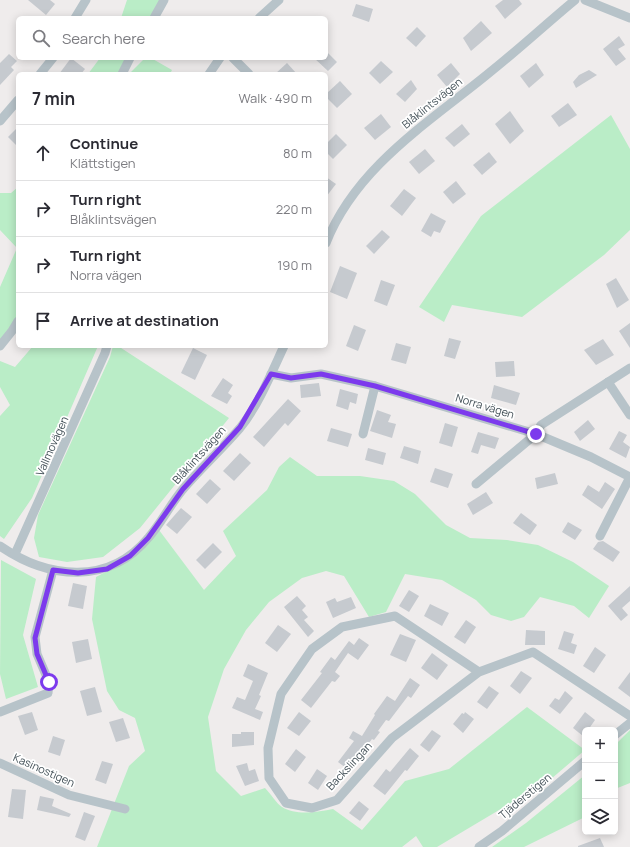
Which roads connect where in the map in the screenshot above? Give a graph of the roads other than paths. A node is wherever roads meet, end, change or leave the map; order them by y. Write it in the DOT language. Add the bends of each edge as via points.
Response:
graph roads {
  1 [pos="86,0"];
  2 [pos="164,0"];
  3 [pos="279,0"];
  4 [pos="575,0"];
  5 [pos="585,0"];
  6 [pos="76,16"];
  7 [pos="155,16"];
  8 [pos="261,16"];
  9 [pos="630,18"];
  10 [pos="51,60"];
  11 [pos="129,60"];
  12 [pos="218,60"];
  13 [pos="235,60"];
  14 [pos="42,72"];
  15 [pos="123,72"];
  16 [pos="210,72"];
  17 [pos="247,72"];
  18 [pos="16,102"];
  19 [pos="0,122"];
  20 [pos="328,238"];
  21 [pos="16,324"];
  22 [pos="0,346"];
  23 [pos="107,348"];
  24 [pos="283,348"];
  25 [pos="630,368"];
  26 [pos="271,374"];
  27 [pos="608,382"];
  28 [pos="375,386"];
  29 [pos="630,415"];
  30 [pos="363,434"];
  31 [pos="536,434"];
  32 [pos="630,477"];
  33 [pos="476,484"];
  34 [pos="600,536"];
  35 [pos="0,546"];
  36 [pos="15,554"];
  37 [pos="53,570"];
  38 [pos="479,672"];
  39 [pos="0,712"];
  40 [pos="630,716"];
  41 [pos="630,722"];
  42 [pos="618,732"];
  43 [pos="0,763"];
  44 [pos="583,763"];
  45 [pos="125,808"];
  46 [pos="479,847"];
  1 -- 6 [label="street"];
  2 -- 7 [label="street"];
  3 -- 8 [label="street"];
  4 -- 20 [label="street, Blåklintsvägen" via="378,164 354,191"];
  5 -- 9 [label="street"];
  10 -- 14 [label="street"];
  11 -- 15 [label="street"];
  12 -- 16 [label="street"];
  13 -- 17 [label="street"];
  18 -- 19 [label="street"];
  21 -- 22 [label="street"];
  23 -- 36 [label="street, Vallmovägen"];
  24 -- 26 [label="street, Blåklintsvägen"];
  25 -- 27 [label="street"];
  26 -- 28 [label="street, Norra vägen" via="291,378 321,374"];
  26 -- 37 [label="street, Blåklintsvägen" via="240,427 183,489 148,538 130,556 107,569 78,573"];
  27 -- 29 [label="street"];
  27 -- 31 [label="street" via="541,425"];
  28 -- 30 [label="street"];
  28 -- 31 [label="street, Norra vägen"];
  31 -- 32 [label="street, Norra vägen"];
  31 -- 33 [label="street"];
  32 -- 34 [label="street, Norra vägen"];
  35 -- 36 [label="street, Blåklintsvägen"];
  36 -- 37 [label="street, Blåklintsvägen"];
  37 -- 39 [label="street" via="35,638 37,654 49,682 48,693"];
  38 -- 38 [label="street, Backslingan" via="395,616 342,627 312,649 281,694 268,748 269,778 286,803 312,808 337,800 392,738"];
  38 -- 40 [label="street, Backslingan" via="533,652"];
  41 -- 42 [label="street"];
  43 -- 45 [label="street, Kasinostigen" via="69,795"];
  44 -- 46 [label="street, Tjäderstigen" via="502,831"];
}
